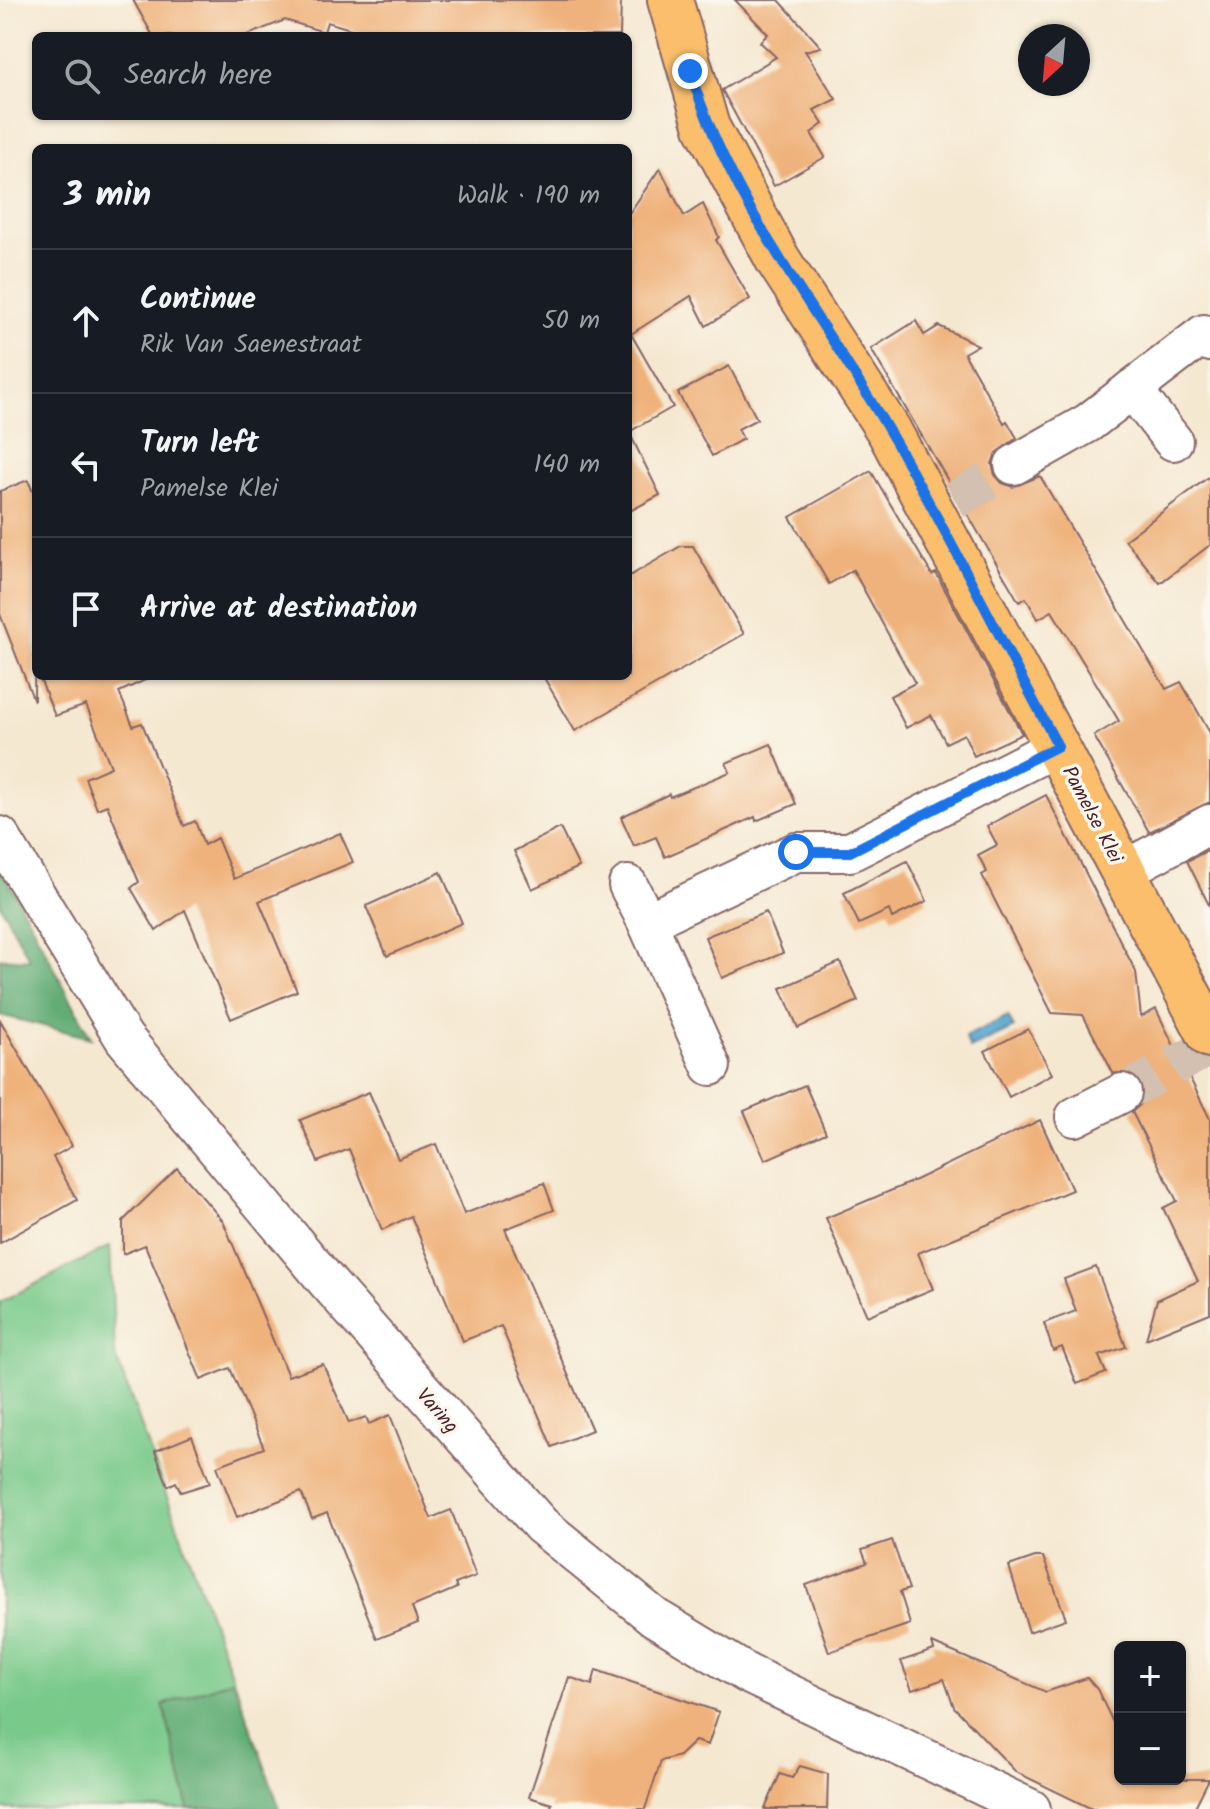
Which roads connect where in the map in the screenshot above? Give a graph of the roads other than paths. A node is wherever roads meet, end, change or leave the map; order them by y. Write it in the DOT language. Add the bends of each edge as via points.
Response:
graph roads {
  1 [pos="670,0"];
  2 [pos="1210,342"];
  3 [pos="1132,389"];
  4 [pos="1173,441"];
  5 [pos="1014,465"];
  6 [pos="1058,746"];
  7 [pos="1210,824"];
  8 [pos="0,836"];
  9 [pos="1123,871"];
  10 [pos="628,885"];
  11 [pos="647,922"];
  12 [pos="1210,1035"];
  13 [pos="711,1066"];
  14 [pos="1122,1093"];
  15 [pos="1075,1117"];
  16 [pos="1031,1809"];
  1 -- 6 [label="main road, Pamelse Klei" via="707,127 778,260 944,506"];
  2 -- 3 [label="street" via="1204,334"];
  3 -- 4 [label="street"];
  3 -- 5 [label="street" via="1088,423"];
  6 -- 9 [label="main road, Pamelse Klei"];
  6 -- 11 [label="street" via="850,852 796,852"];
  7 -- 9 [label="street"];
  8 -- 16 [label="street, Varing" via="124,1038 329,1284 541,1525 654,1617 748,1674"];
  9 -- 12 [label="main road, Pamelse Klei"];
  10 -- 11 [label="street"];
  11 -- 13 [label="street"];
  14 -- 15 [label="street"];
}
